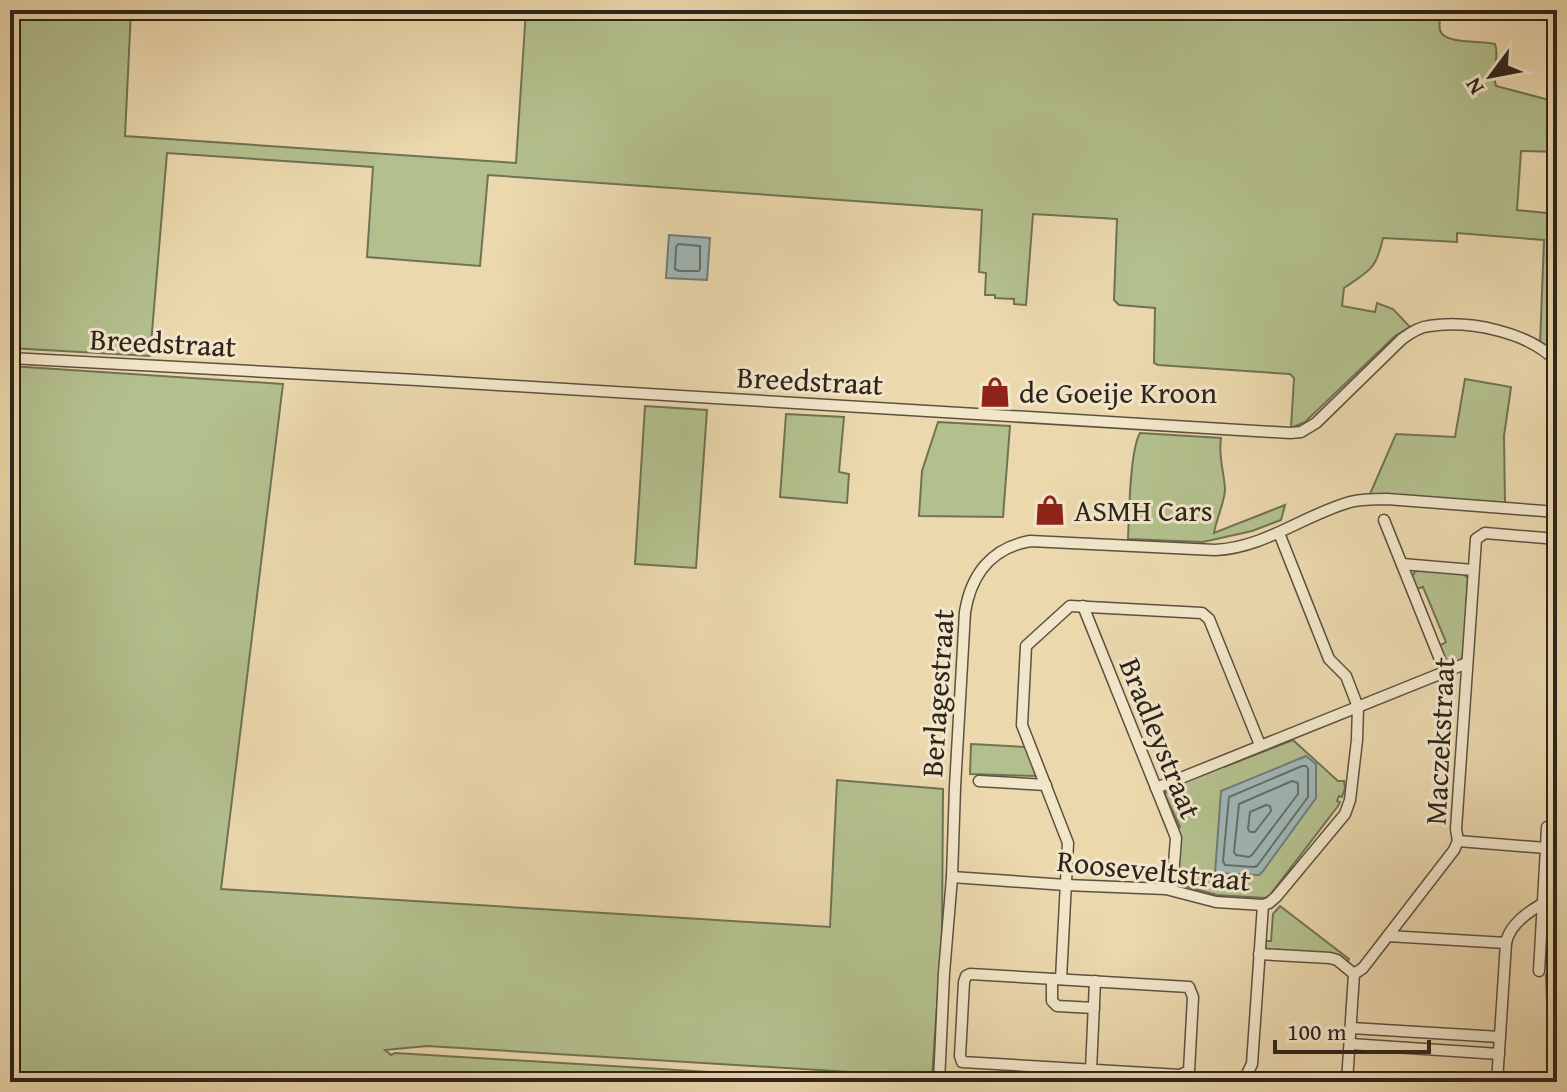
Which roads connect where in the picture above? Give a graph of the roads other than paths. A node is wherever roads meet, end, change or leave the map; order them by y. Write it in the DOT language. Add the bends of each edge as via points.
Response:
graph roads {
  1 [pos="10,358"];
  2 [pos="1557,362"];
  3 [pos="1557,512"];
  4 [pos="1384,520"];
  5 [pos="1279,533"];
  6 [pos="1557,539"];
  7 [pos="1402,564"];
  8 [pos="1473,570"];
  9 [pos="1083,606"];
  10 [pos="1467,663"];
  11 [pos="1445,672"];
  12 [pos="1358,707"];
  13 [pos="1260,745"];
  14 [pos="979,781"];
  15 [pos="1046,785"];
  16 [pos="1156,788"];
  17 [pos="1547,827"];
  18 [pos="1458,841"];
  19 [pos="1546,848"];
  20 [pos="952,877"];
  21 [pos="1066,885"];
  22 [pos="1172,890"];
  23 [pos="1542,904"];
  24 [pos="1263,905"];
  25 [pos="1388,936"];
  26 [pos="1506,943"];
  27 [pos="1259,954"];
  28 [pos="1539,971"];
  29 [pos="1354,974"];
  30 [pos="1057,979"];
  31 [pos="1095,981"];
  32 [pos="1094,1008"];
  33 [pos="1351,1028"];
  34 [pos="1500,1037"];
  35 [pos="1350,1044"];
  36 [pos="1499,1054"];
  37 [pos="1091,1070"];
  38 [pos="939,1082"];
  39 [pos="1243,1082"];
  40 [pos="1347,1082"];
  41 [pos="1497,1082"];
  1 -- 2 [label="street, Breedstraat" via="1290,433 1316,423 1402,339 1427,326 1503,332 1534,344"];
  3 -- 5 [label="street, Berlagestraat" via="1365,499"];
  4 -- 7 [label="street"];
  5 -- 12 [label="street, Rooseveltstraat" via="1329,659 1346,676"];
  5 -- 20 [label="street, Berlagestraat" via="1228,550 1030,541 987,563 973,581 965,612"];
  6 -- 8 [label="street, Maczekstraat" via="1485,533 1476,539"];
  7 -- 8 [label="street"];
  7 -- 11 [label="street"];
  8 -- 10 [label="street, Maczekstraat"];
  9 -- 13 [label="street" via="1202,613"];
  9 -- 15 [label="street" via="1070,606 1026,646 1022,725"];
  9 -- 16 [label="street, Bradleystraat"];
  10 -- 11 [label="street"];
  10 -- 18 [label="street, Maczekstraat"];
  11 -- 12 [label="street"];
  12 -- 13 [label="street"];
  12 -- 24 [label="street, Rooseveltstraat" via="1345,814 1276,897"];
  13 -- 16 [label="street"];
  14 -- 15 [label="street"];
  15 -- 21 [label="street" via="1068,843"];
  16 -- 22 [label="street, Bradleystraat" via="1176,838"];
  17 -- 19 [label="street"];
  18 -- 19 [label="street"];
  18 -- 25 [label="street, Maczekstraat"];
  19 -- 23 [label="street"];
  20 -- 21 [label="street, Rooseveltstraat"];
  20 -- 38 [label="street, Berlagestraat"];
  21 -- 22 [label="street, Rooseveltstraat"];
  21 -- 30 [label="street"];
  22 -- 24 [label="street, Rooseveltstraat" via="1216,902"];
  23 -- 26 [label="street" via="1526,913"];
  23 -- 28 [label="street"];
  24 -- 27 [label="street"];
  25 -- 26 [label="street"];
  25 -- 29 [label="street, Maczekstraat"];
  26 -- 34 [label="street"];
  27 -- 29 [label="street" via="1330,958"];
  27 -- 39 [label="street" via="1252,1064"];
  29 -- 33 [label="street"];
  30 -- 31 [label="street"];
  30 -- 32 [label="street" via="1052,1001 1057,1006"];
  30 -- 37 [label="street" via="966,976 962,1062"];
  31 -- 32 [label="street"];
  31 -- 37 [label="street" via="1189,987 1193,997 1189,1071 1180,1075"];
  32 -- 37 [label="street"];
  33 -- 34 [label="street"];
  33 -- 35 [label="street"];
  34 -- 36 [label="street"];
  35 -- 36 [label="street"];
  35 -- 40 [label="street"];
  36 -- 41 [label="street"];
}
